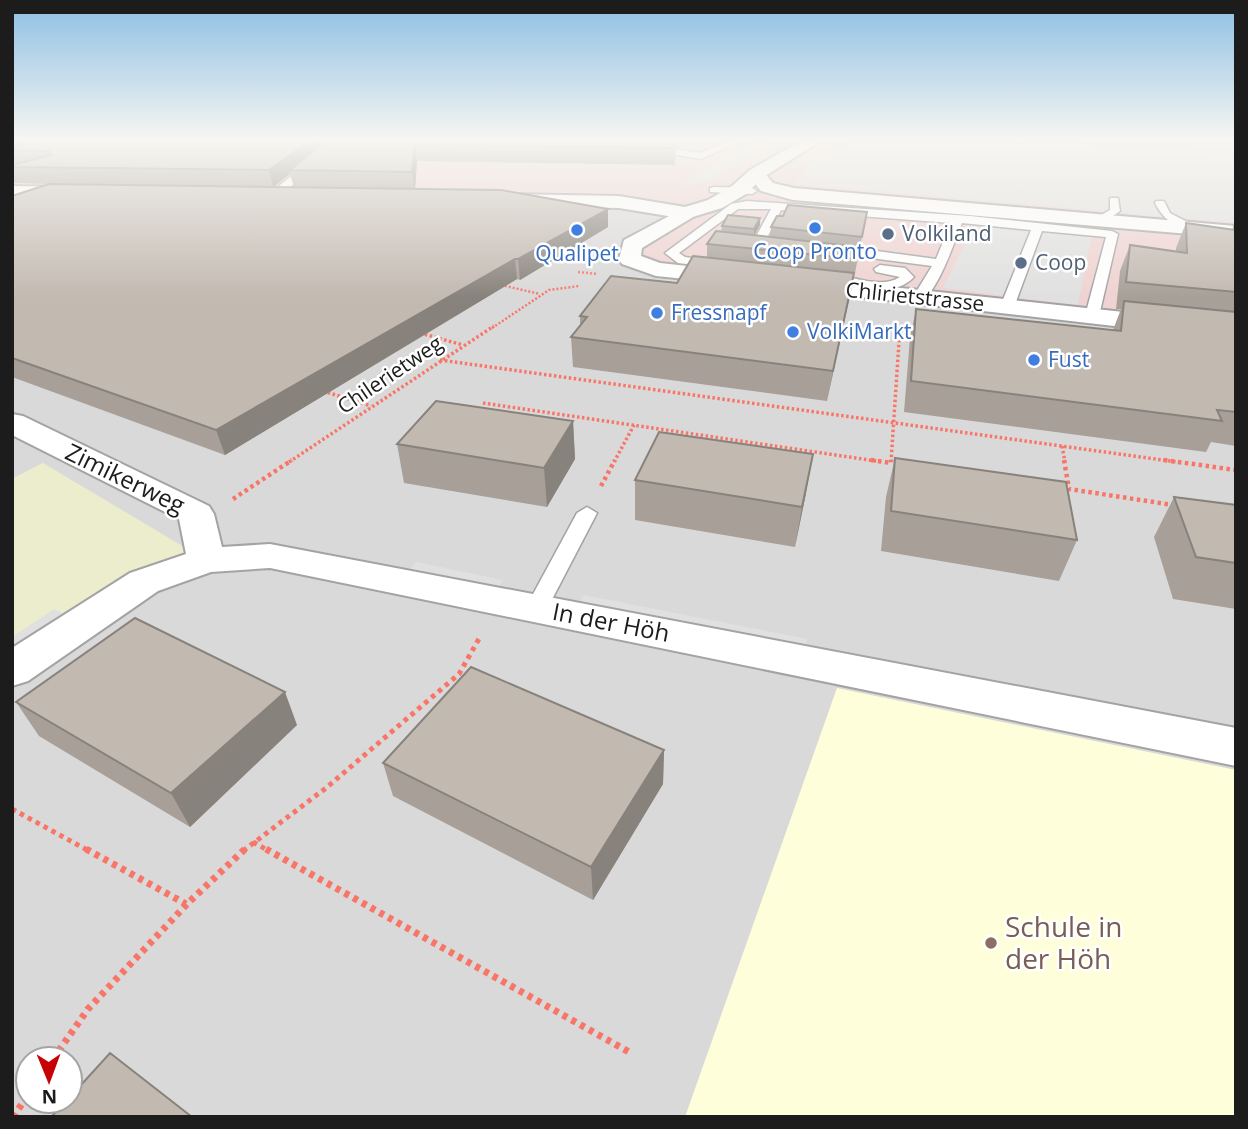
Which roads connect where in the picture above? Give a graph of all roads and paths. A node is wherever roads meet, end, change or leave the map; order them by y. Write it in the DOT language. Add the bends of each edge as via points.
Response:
graph roads {
  1 [pos="40,193"];
  2 [pos="53,193"];
  3 [pos="90,193"];
  4 [pos="289,193"];
  5 [pos="710,193"];
  6 [pos="734,193"];
  7 [pos="753,193"];
  8 [pos="776,193"];
  9 [pos="308,195"];
  10 [pos="819,196"];
  11 [pos="485,199"];
  12 [pos="785,199"];
  13 [pos="1114,200"];
  14 [pos="1160,204"];
  15 [pos="12,208"];
  16 [pos="1002,211"];
  17 [pos="862,212"];
  18 [pos="686,213"];
  19 [pos="962,220"];
  20 [pos="1038,227"];
  21 [pos="1106,227"];
  22 [pos="1191,228"];
  23 [pos="1236,232"];
  24 [pos="714,238"];
  25 [pos="760,242"];
  26 [pos="823,248"];
  27 [pos="710,252"];
  28 [pos="940,263"];
  29 [pos="880,269"];
  30 [pos="746,273"];
  31 [pos="786,277"];
  32 [pos="490,282"];
  33 [pos="579,286"];
  34 [pos="541,295"];
  35 [pos="920,298"];
  36 [pos="1007,307"];
  37 [pos="1093,316"];
  38 [pos="900,326"];
  39 [pos="411,331"];
  40 [pos="1236,332"];
  41 [pos="464,345"];
  42 [pos="440,360"];
  43 [pos="319,389"];
  44 [pos="483,403"];
  45 [pos="372,406"];
  46 [pos="12,423"];
  47 [pos="895,423"];
  48 [pos="634,425"];
  49 [pos="1062,446"];
  50 [pos="1236,470"];
  51 [pos="225,504"];
  52 [pos="1184,507"];
  53 [pos="587,513"];
  54 [pos="206,560"];
  55 [pos="518,605"];
  56 [pos="12,670"];
  57 [pos="1236,747"];
  58 [pos="12,809"];
  59 [pos="253,842"];
  60 [pos="187,904"];
  61 [pos="63,1045"];
  62 [pos="629,1052"];
  1 -- 2 [label="street"];
  2 -- 3 [label="street"];
  2 -- 15 [label="street"];
  4 -- 9 [label="street"];
  5 -- 18 [label="street"];
  6 -- 18 [label="street"];
  7 -- 12 [label="lane"];
  8 -- 12 [label="street"];
  10 -- 12 [label="street"];
  10 -- 16 [label="street"];
  10 -- 17 [label="lane"];
  11 -- 18 [label="street" via="620,202"];
  12 -- 17 [label="lane"];
  12 -- 25 [label="lane"];
  12 -- 30 [label="lane" via="735,206 671,253 682,260"];
  13 -- 21 [label="lane" via="1115,211"];
  14 -- 22 [label="lane" via="1166,215"];
  16 -- 19 [label="lane"];
  16 -- 21 [label="street"];
  17 -- 19 [label="lane"];
  18 -- 30 [label="street" via="632,245 630,259 656,269"];
  19 -- 20 [label="lane"];
  19 -- 28 [label="lane"];
  20 -- 21 [label="lane"];
  20 -- 36 [label="lane"];
  21 -- 22 [label="street"];
  21 -- 37 [label="lane"];
  22 -- 23 [label="street"];
  24 -- 27 [label="lane" via="695,244 698,251"];
  26 -- 28 [label="lane"];
  28 -- 35 [label="lane"];
  29 -- 31 [label="lane" via="901,271 908,278 895,285 878,285 845,277"];
  31 -- 35 [label="street, Chlirietstrasse"];
  32 -- 34 [label="path"];
  33 -- 34 [label="path, Chilerietweg"];
  34 -- 41 [label="path, Chilerietweg"];
  35 -- 36 [label="street, Chlirietstrasse"];
  36 -- 37 [label="street, Chlirietstrasse"];
  37 -- 40 [label="street, Chlirietstrasse"];
  38 -- 47 [label="path"];
  39 -- 41 [label="path"];
  41 -- 42 [label="path, Chilerietweg"];
  42 -- 45 [label="path, Chilerietweg"];
  42 -- 47 [label="path"];
  43 -- 45 [label="path"];
  44 -- 48 [label="path"];
  45 -- 51 [label="path, Chilerietweg"];
  46 -- 54 [label="street, Zimikerweg" via="196,514"];
  47 -- 48 [label="path" via="891,463"];
  47 -- 49 [label="path"];
  48 -- 53 [label="path"];
  49 -- 50 [label="path"];
  49 -- 52 [label="path" via="1069,489"];
  53 -- 55 [label="lane"];
  54 -- 55 [label="street, In der Höh" via="270,556"];
  54 -- 56 [label="street, In der Höh" via="144,582"];
  55 -- 57 [label="street, In der Höh"];
  55 -- 59 [label="path" via="459,674 326,788"];
  58 -- 60 [label="path"];
  59 -- 60 [label="path"];
  59 -- 62 [label="path"];
  60 -- 61 [label="path" via="88,1009"];
}
